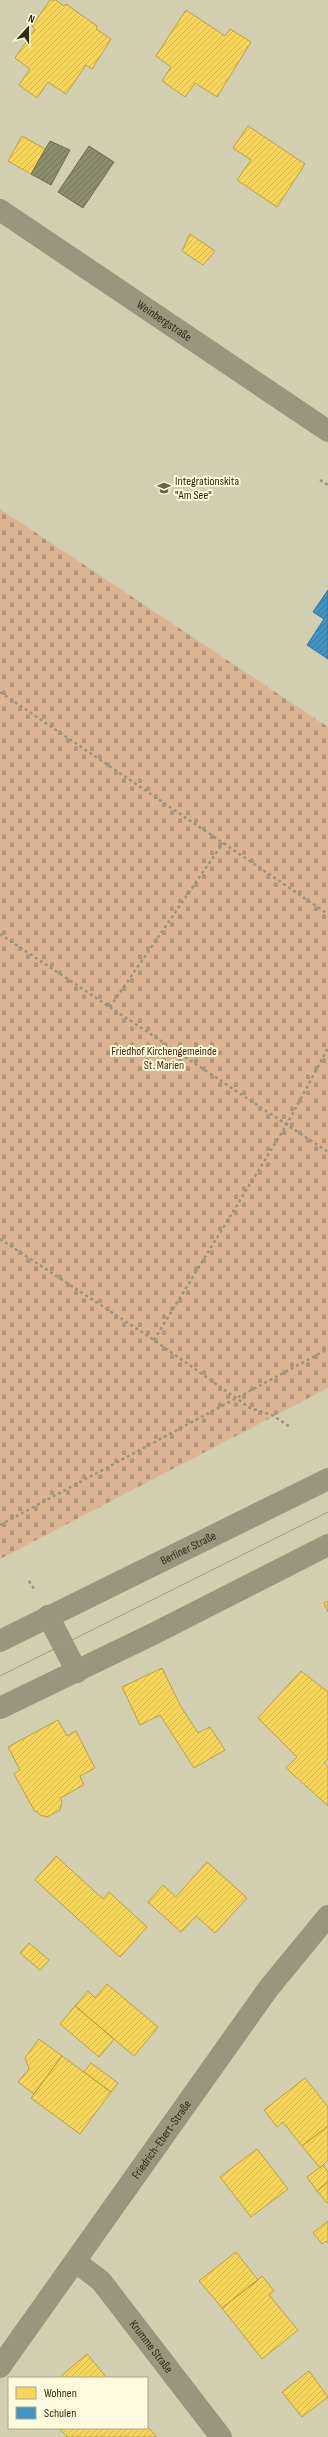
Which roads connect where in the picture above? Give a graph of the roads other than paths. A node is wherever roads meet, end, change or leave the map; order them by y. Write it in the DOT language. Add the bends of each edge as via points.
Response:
graph roads {
  1 [pos="0,210"];
  2 [pos="328,431"];
  3 [pos="328,1479"];
  4 [pos="328,1545"];
  5 [pos="48,1616"];
  6 [pos="0,1641"];
  7 [pos="77,1672"];
  8 [pos="0,1708"];
  9 [pos="328,1916"];
  10 [pos="76,2262"];
  11 [pos="0,2367"];
  12 [pos="221,2437"];
  1 -- 2 [label="street, Weinbergstraße"];
  3 -- 5 [label="street, Berliner Straße"];
  4 -- 7 [label="street"];
  5 -- 6 [label="street, Berliner Straße"];
  5 -- 7 [label="street"];
  7 -- 8 [label="street"];
  9 -- 10 [label="street, Friedrich-Ebert-Straße" via="268,1989"];
  10 -- 11 [label="street, Friedrich-Ebert-Straße"];
  10 -- 12 [label="street, Krumme Straße" via="101,2282"];
}
